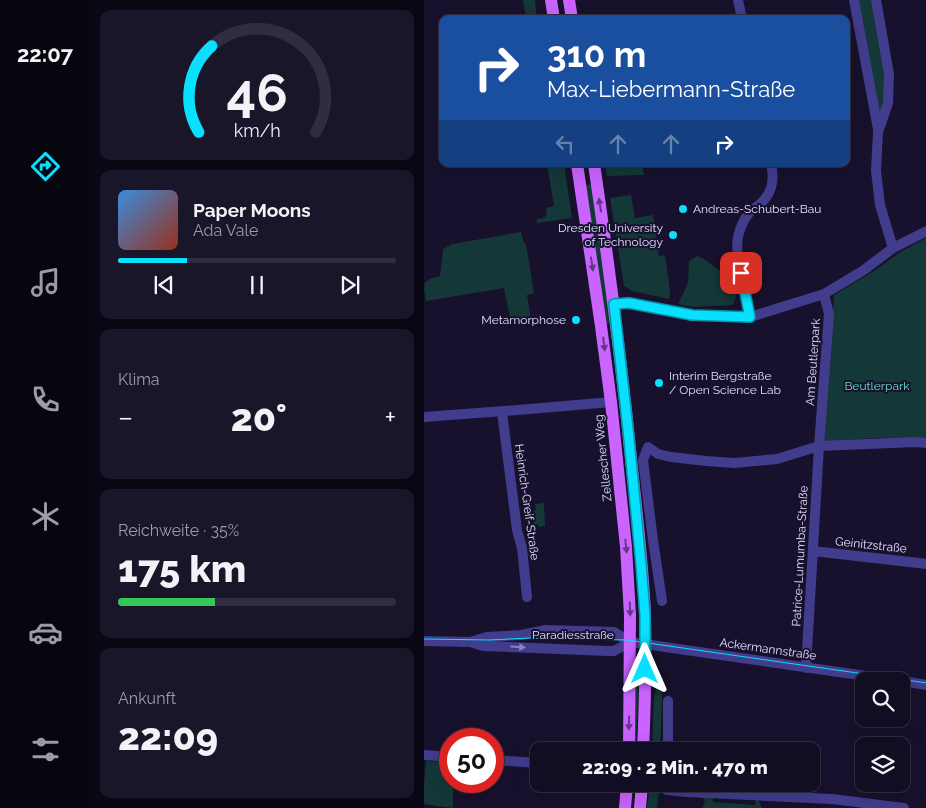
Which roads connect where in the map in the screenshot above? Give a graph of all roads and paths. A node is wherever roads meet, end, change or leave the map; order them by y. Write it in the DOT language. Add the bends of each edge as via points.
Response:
graph roads {
  1 [pos="551,0"];
  2 [pos="569,0"];
  3 [pos="738,0"];
  4 [pos="854,0"];
  5 [pos="876,0"];
  6 [pos="553,15"];
  7 [pos="571,15"];
  8 [pos="741,15"];
  9 [pos="878,132"];
  10 [pos="576,167"];
  11 [pos="594,167"];
  12 [pos="771,167"];
  13 [pos="926,231"];
  14 [pos="893,248"];
  15 [pos="824,294"];
  16 [pos="614,304"];
  17 [pos="750,317"];
  18 [pos="611,402"];
  19 [pos="502,412"];
  20 [pos="424,417"];
  21 [pos="926,443"];
  22 [pos="819,446"];
  23 [pos="813,551"];
  24 [pos="926,564"];
  25 [pos="527,597"];
  26 [pos="662,601"];
  27 [pos="424,641"];
  28 [pos="470,642"];
  29 [pos="630,642"];
  30 [pos="645,644"];
  31 [pos="806,668"];
  32 [pos="855,675"];
  33 [pos="910,682"];
  34 [pos="926,685"];
  35 [pos="668,701"];
  36 [pos="629,742"];
  37 [pos="643,742"];
  38 [pos="668,742"];
  39 [pos="424,755"];
  40 [pos="439,756"];
  41 [pos="504,761"];
  42 [pos="530,762"];
  43 [pos="626,792"];
  44 [pos="641,792"];
  45 [pos="687,792"];
  46 [pos="862,805"];
  47 [pos="625,808"];
  48 [pos="640,808"];
  49 [pos="904,808"];
  1 -- 6 [label="main road"];
  2 -- 7 [label="main road"];
  3 -- 8 [label="street"];
  4 -- 9 [label="street"];
  5 -- 9 [label="street" via="889,74 888,103"];
  9 -- 14 [label="street" via="876,171 880,205"];
  10 -- 18 [label="main road, Zellescher Weg, one-way"];
  16 -- 11 [label="main road, one-way"];
  12 -- 17 [label="street" via="772,184 765,200 749,213 738,238 740,269"];
  13 -- 14 [label="street"];
  14 -- 15 [label="street"];
  15 -- 17 [label="street"];
  15 -- 22 [label="street, Am Beutlerpark" via="829,314"];
  16 -- 17 [label="street" via="629,303 692,315"];
  16 -- 30 [label="main road" via="637,521"];
  18 -- 19 [label="street"];
  18 -- 29 [label="main road, Zellescher Weg, one-way" via="626,547"];
  19 -- 20 [label="street"];
  19 -- 25 [label="street, Heinrich-Greif-Straße"];
  21 -- 22 [label="street"];
  22 -- 23 [label="street, Patrice-Lumumba-Straße"];
  22 -- 26 [label="street" via="777,459 734,463 671,457 648,447 643,460"];
  23 -- 24 [label="street, Geinitzstraße"];
  23 -- 31 [label="street, Patrice-Lumumba-Straße"];
  27 -- 28 [label="street, Paradiesstraße"];
  28 -- 29 [label="street, Paradiesstraße, one-way" via="483,646 608,650"];
  28 -- 29 [label="street, Paradiesstraße" via="546,630 614,632"];
  29 -- 30 [label="street, Ackermannstraße"];
  29 -- 36 [label="main road, Zellescher Weg, one-way"];
  30 -- 31 [label="street, Ackermannstraße"];
  30 -- 37 [label="main road"];
  31 -- 32 [label="street, Ackermannstraße"];
  33 -- 34 [label="street, Ackermannstraße"];
  35 -- 38 [label="street"];
  39 -- 40 [label="street"];
  41 -- 42 [label="street"];
  43 -- 47 [label="main road"];
  44 -- 48 [label="main road"];
  45 -- 46 [label="street" via="832,799"];
  46 -- 49 [label="street"];
}
